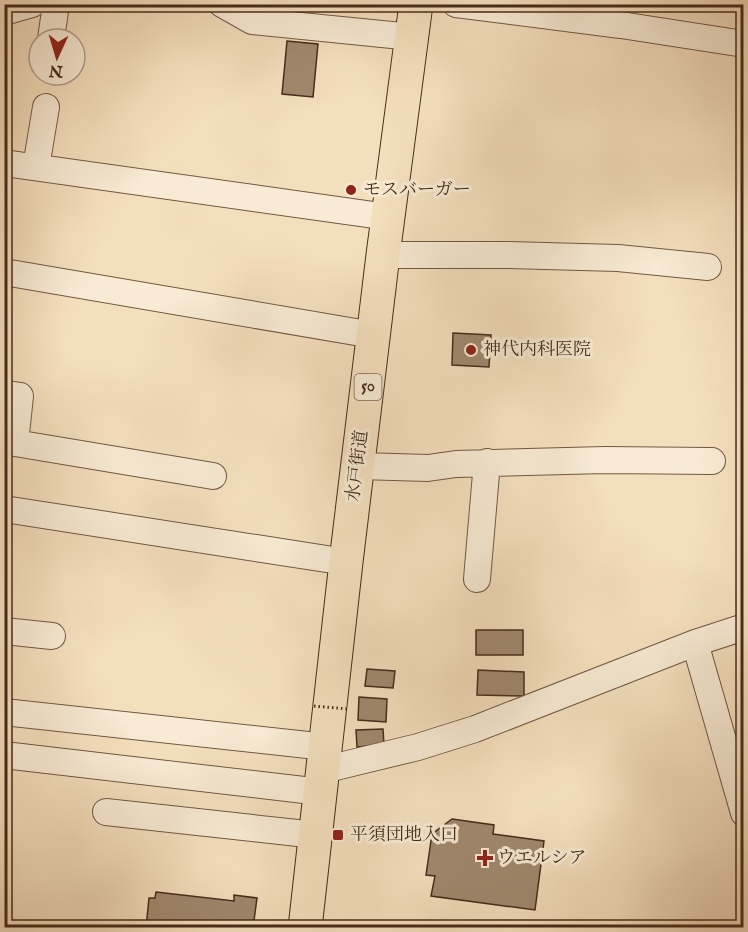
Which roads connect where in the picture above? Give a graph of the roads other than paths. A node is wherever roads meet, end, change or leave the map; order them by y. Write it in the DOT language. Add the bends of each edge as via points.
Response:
graph roads {
  1 [pos="56,4"];
  2 [pos="222,4"];
  3 [pos="416,4"];
  4 [pos="456,4"];
  5 [pos="53,27"];
  6 [pos="412,37"];
  7 [pos="744,44"];
  8 [pos="46,107"];
  9 [pos="4,163"];
  10 [pos="36,167"];
  11 [pos="388,217"];
  12 [pos="383,255"];
  13 [pos="708,267"];
  14 [pos="4,272"];
  15 [pos="373,335"];
  16 [pos="4,394"];
  17 [pos="712,461"];
  18 [pos="487,462"];
  19 [pos="358,466"];
  20 [pos="213,476"];
  21 [pos="4,509"];
  22 [pos="346,562"];
  23 [pos="477,579"];
  24 [pos="744,627"];
  25 [pos="4,631"];
  26 [pos="52,636"];
  27 [pos="695,643"];
  28 [pos="4,712"];
  29 [pos="4,755"];
  30 [pos="323,770"];
  31 [pos="737,770"];
  32 [pos="105,812"];
  33 [pos="744,813"];
  34 [pos="316,835"];
  35 [pos="305,927"];
  1 -- 5 [label="street"];
  2 -- 6 [label="street" via="252,21"];
  3 -- 6 [label="main road, 水戸街道 / 50"];
  4 -- 7 [label="street"];
  6 -- 11 [label="main road, 水戸街道 / 50"];
  8 -- 10 [label="street"];
  9 -- 10 [label="street"];
  10 -- 11 [label="street"];
  11 -- 12 [label="main road, 水戸街道 / 50"];
  12 -- 13 [label="street" via="618,258"];
  12 -- 15 [label="main road, 水戸街道 / 50"];
  14 -- 15 [label="street"];
  15 -- 19 [label="main road, 水戸街道 / 50"];
  16 -- 20 [label="street" via="20,396 15,443"];
  17 -- 18 [label="street"];
  18 -- 19 [label="street" via="428,468"];
  18 -- 23 [label="street"];
  19 -- 22 [label="main road, 水戸街道 / 50"];
  21 -- 22 [label="street"];
  22 -- 30 [label="main road, 水戸街道 / 50"];
  24 -- 27 [label="street"];
  25 -- 26 [label="street"];
  27 -- 30 [label="street" via="475,729"];
  27 -- 31 [label="street"];
  28 -- 30 [label="street"];
  29 -- 30 [label="street"];
  30 -- 34 [label="main road, 水戸街道 / 50"];
  31 -- 33 [label="street"];
  32 -- 34 [label="street"];
  34 -- 35 [label="main road, 水戸街道 / 50"];
}
